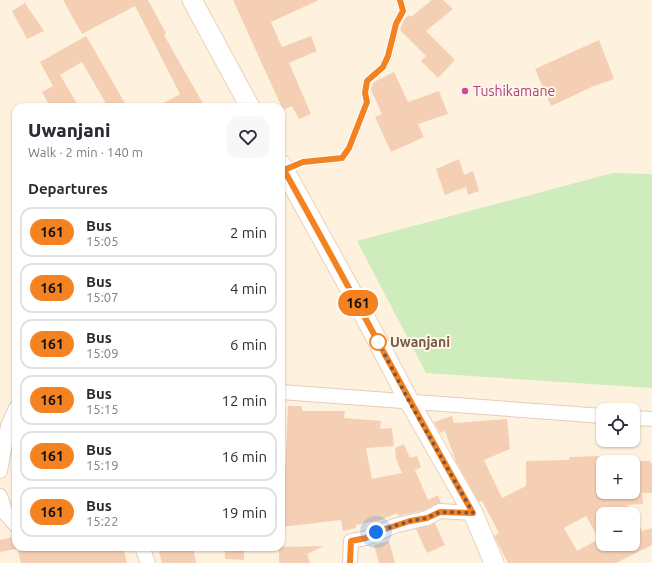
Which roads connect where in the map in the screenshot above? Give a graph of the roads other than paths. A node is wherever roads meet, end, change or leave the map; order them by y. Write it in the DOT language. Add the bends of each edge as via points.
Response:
graph roads {
  1 [pos="192,0"];
  2 [pos="400,0"];
  3 [pos="248,103"];
  4 [pos="285,166"];
  5 [pos="285,171"];
  6 [pos="285,392"];
  7 [pos="409,401"];
  8 [pos="596,415"];
  9 [pos="12,417"];
  10 [pos="640,418"];
  11 [pos="652,419"];
  12 [pos="0,471"];
  13 [pos="0,496"];
  14 [pos="473,513"];
  15 [pos="12,521"];
  16 [pos="144,551"];
  17 [pos="148,563"];
  18 [pos="350,563"];
  19 [pos="494,563"];
  1 -- 3 [label="street"];
  2 -- 4 [label="lane" via="403,11 396,24 388,56 379,73 367,81 367,102 349,148 342,158"];
  5 -- 7 [label="street"];
  6 -- 7 [label="street"];
  7 -- 8 [label="street"];
  7 -- 14 [label="street"];
  9 -- 12 [label="street"];
  10 -- 11 [label="street"];
  13 -- 15 [label="street" via="6,514"];
  14 -- 18 [label="street" via="440,512 351,541"];
  14 -- 19 [label="street"];
  16 -- 17 [label="street"];
}
